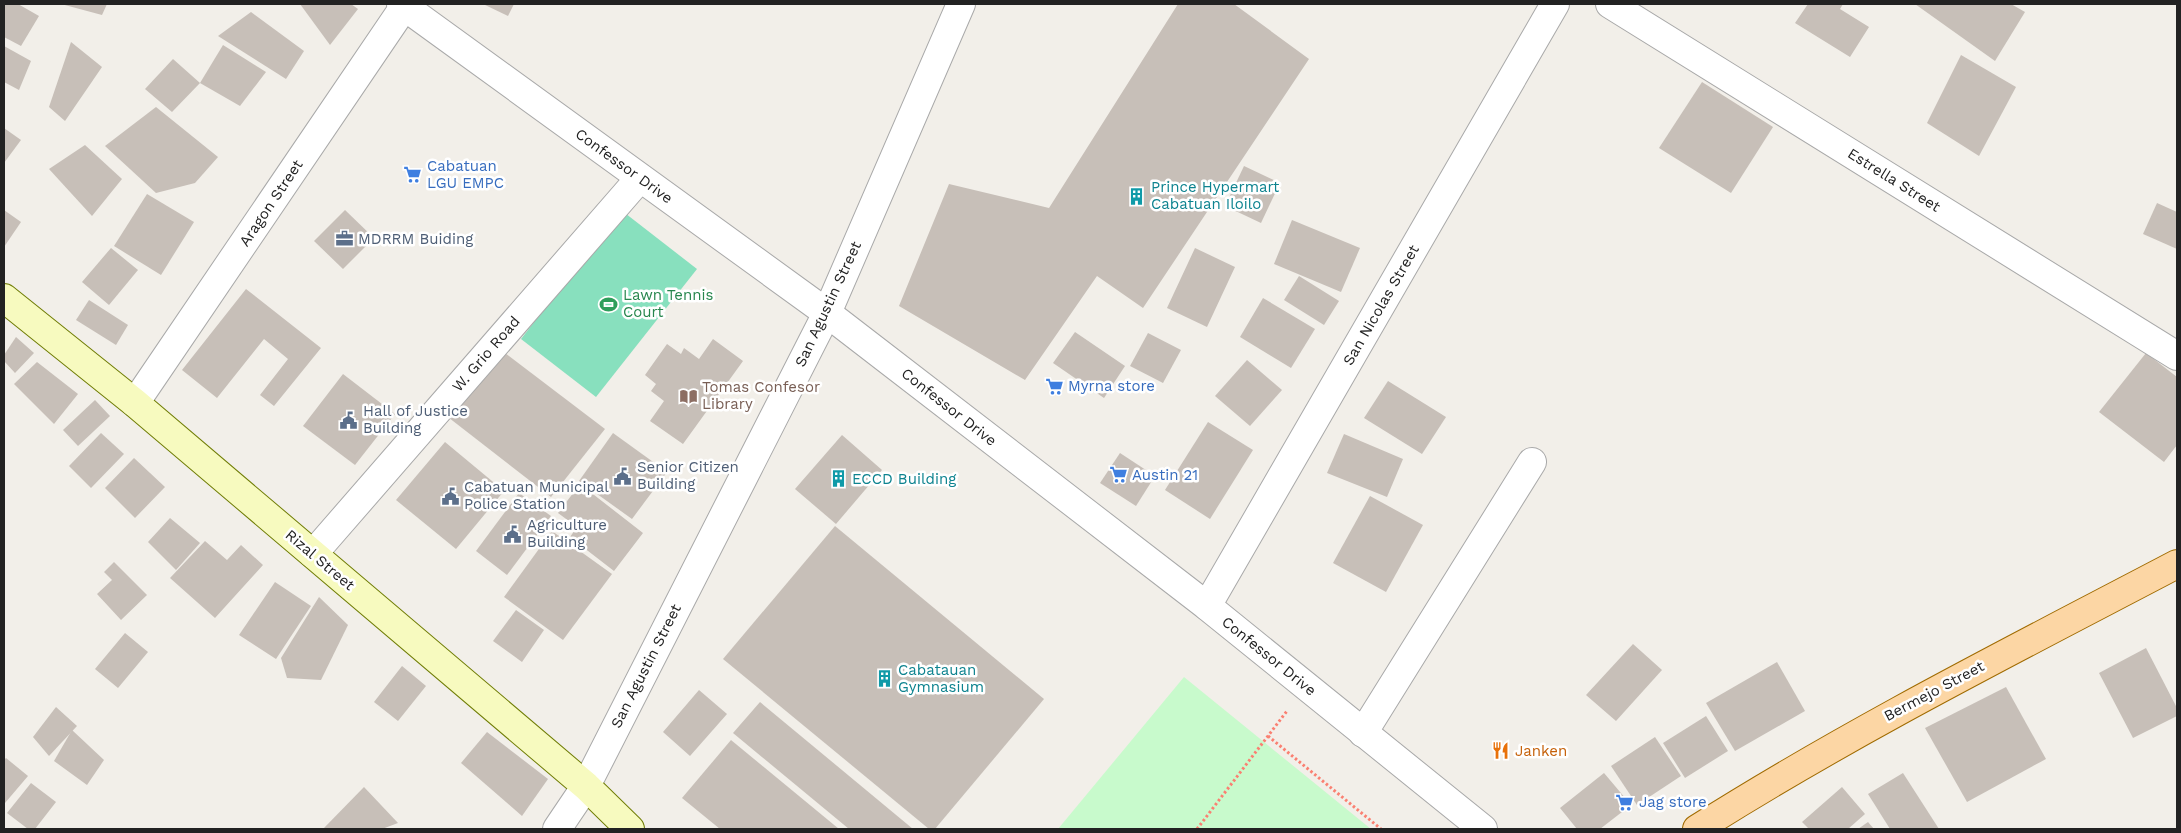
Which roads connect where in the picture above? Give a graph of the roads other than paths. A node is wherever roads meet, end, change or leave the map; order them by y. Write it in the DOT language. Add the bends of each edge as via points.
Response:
graph roads {
  1 [pos="961,4"];
  2 [pos="1555,4"];
  3 [pos="1610,4"];
  4 [pos="404,5"];
  5 [pos="640,178"];
  6 [pos="4,298"];
  7 [pos="826,313"];
  8 [pos="2177,356"];
  9 [pos="136,403"];
  10 [pos="1532,462"];
  11 [pos="313,554"];
  12 [pos="2177,564"];
  13 [pos="1207,606"];
  14 [pos="1364,733"];
  15 [pos="586,786"];
  16 [pos="557,829"];
  17 [pos="630,829"];
  18 [pos="1483,829"];
  19 [pos="1697,829"];
  1 -- 7 [label="street, San Agustin Street"];
  2 -- 13 [label="street, San Nicolas Street"];
  3 -- 8 [label="street, Estrella Street"];
  4 -- 5 [label="street, Confessor Drive"];
  4 -- 9 [label="street, Aragon Street"];
  5 -- 7 [label="street, Confessor Drive"];
  5 -- 11 [label="street, W. Grio Road"];
  6 -- 9 [label="main road, Rizal Street"];
  7 -- 13 [label="street, Confessor Drive"];
  7 -- 15 [label="street, San Agustin Street"];
  9 -- 11 [label="main road, Rizal Street"];
  10 -- 14 [label="street"];
  11 -- 15 [label="main road, Rizal Street"];
  12 -- 19 [label="main road, Bermejo Street" via="1867,728"];
  13 -- 14 [label="street, Confessor Drive"];
  14 -- 18 [label="street, Confessor Drive"];
  15 -- 16 [label="street, San Agustin Street"];
  15 -- 17 [label="main road, Rizal Street"];
}
